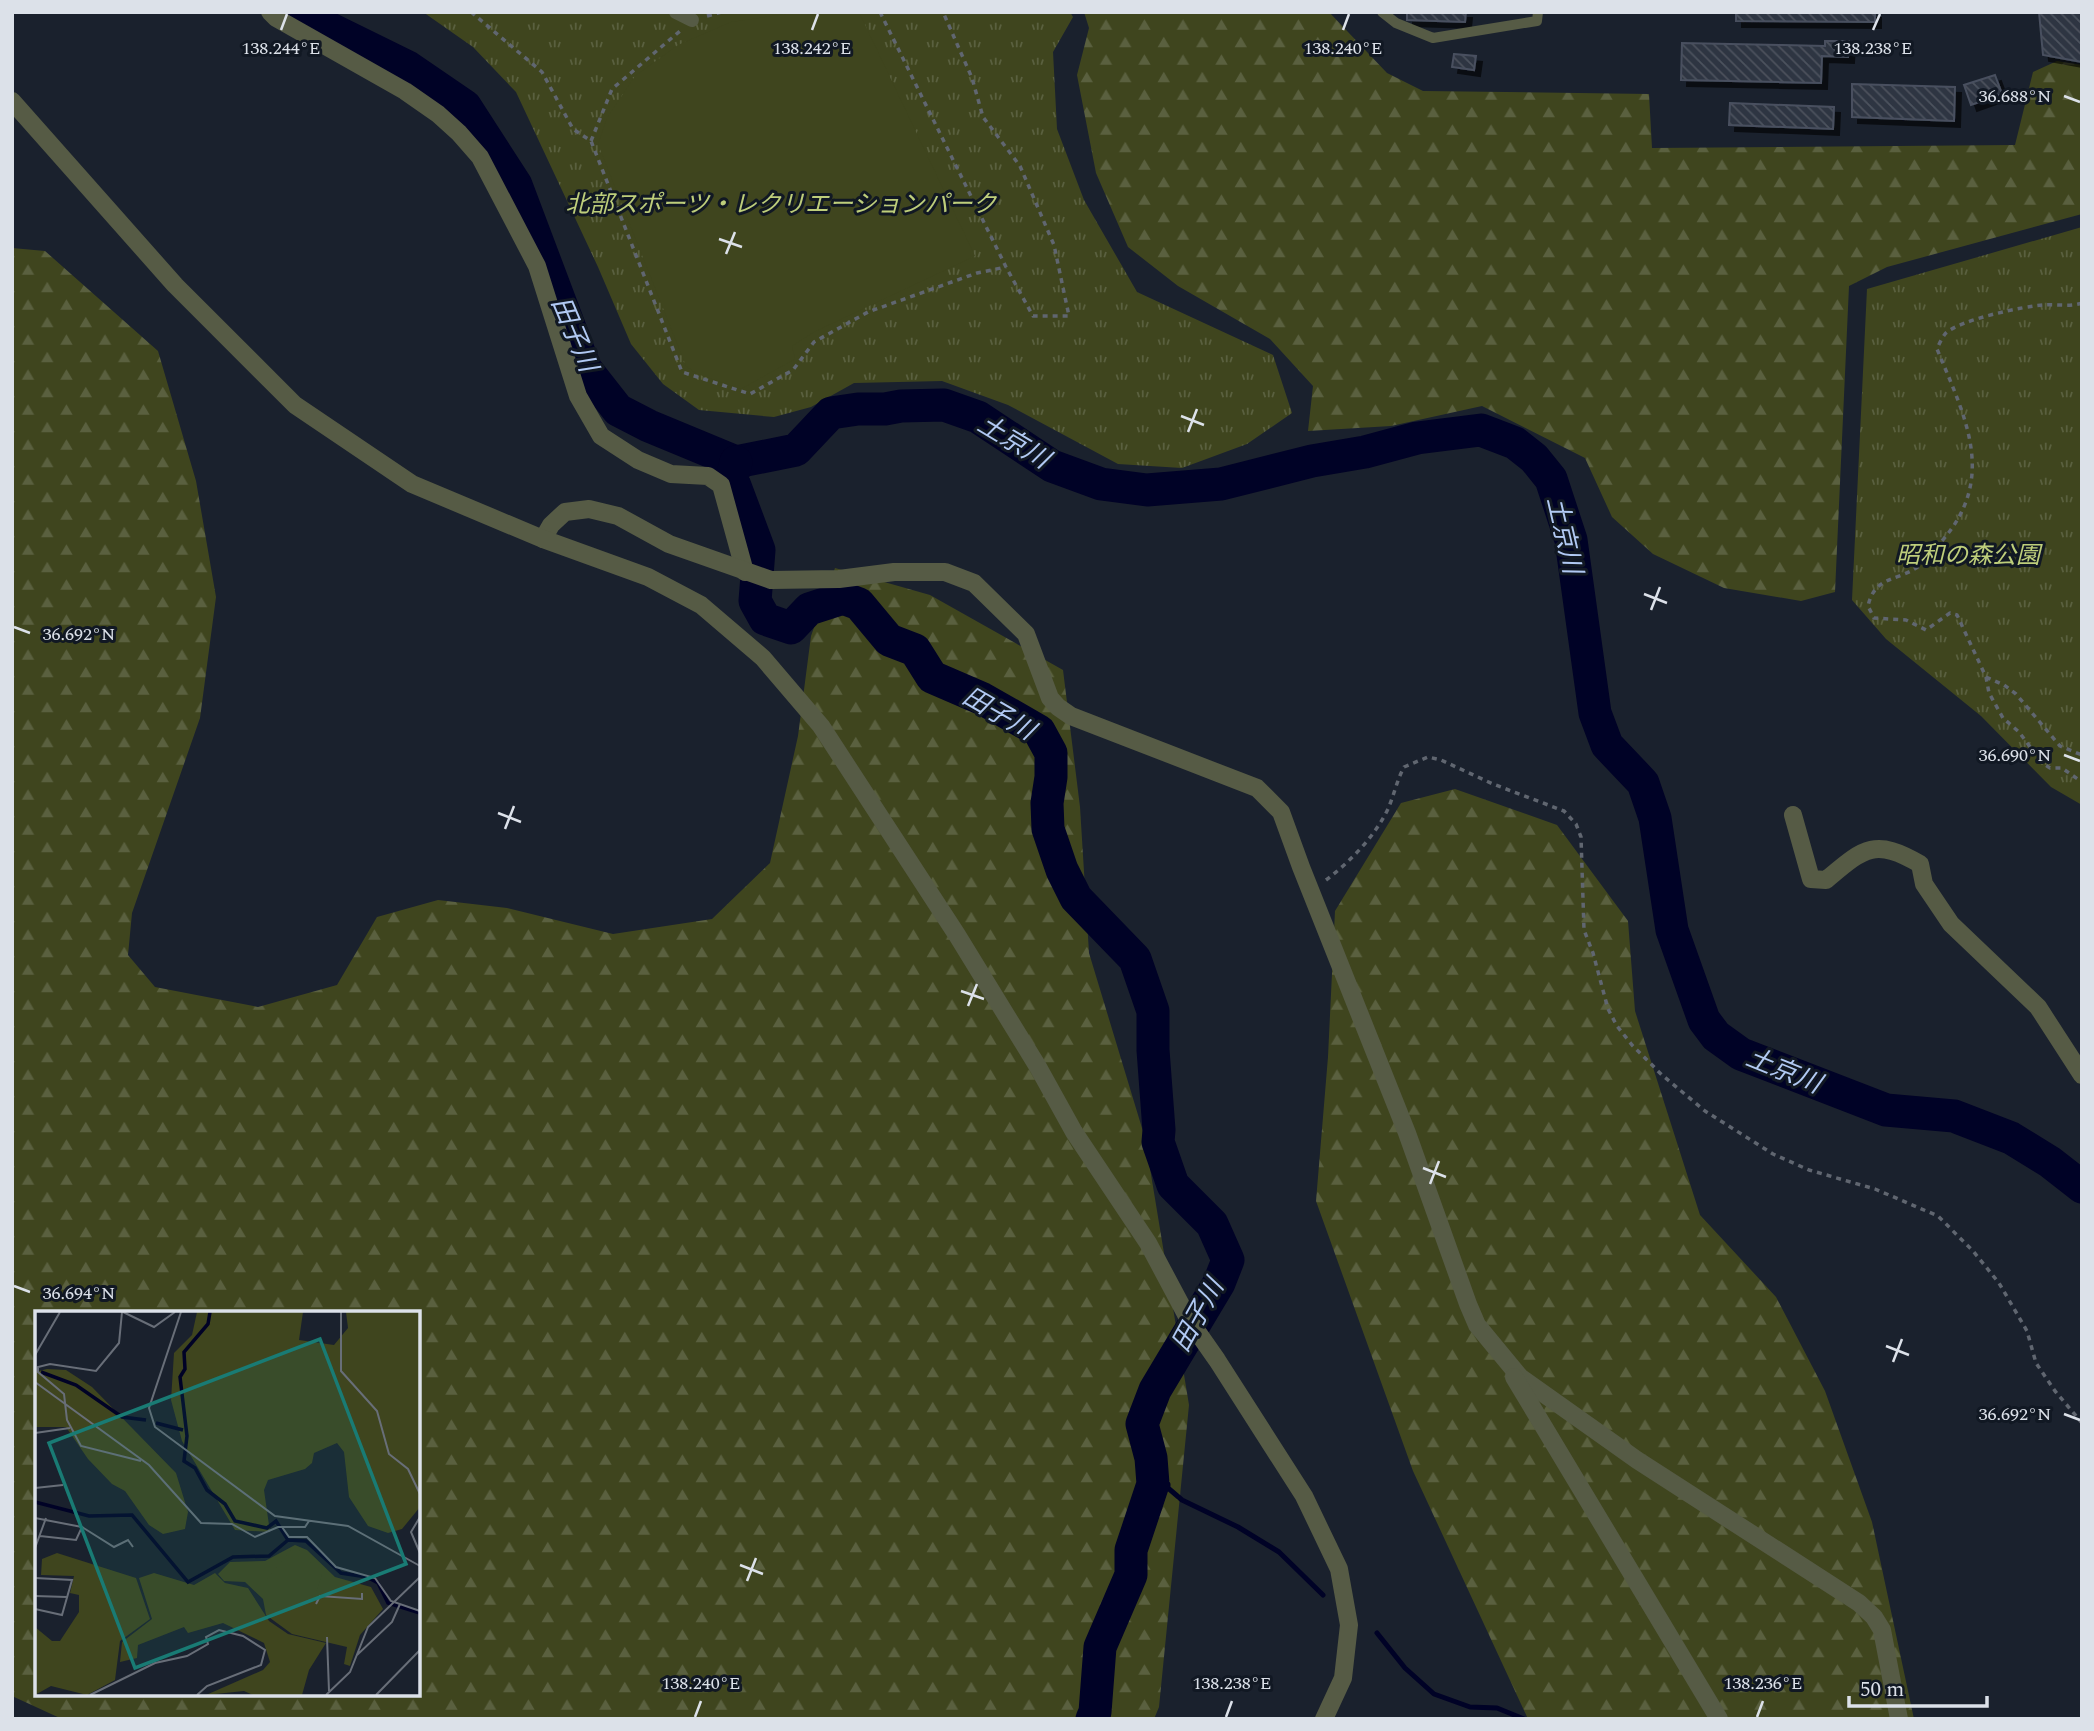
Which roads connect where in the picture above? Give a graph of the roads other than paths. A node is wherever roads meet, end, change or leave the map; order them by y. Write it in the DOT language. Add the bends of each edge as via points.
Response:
graph roads {
  1 [pos="270,12"];
  2 [pos="676,12"];
  3 [pos="1382,12"];
  4 [pos="1538,12"];
  5 [pos="692,20"];
  6 [pos="12,101"];
  7 [pos="543,539"];
  8 [pos="748,573"];
  9 [pos="1793,815"];
  10 [pos="2082,1075"];
  11 [pos="1499,1353"];
  12 [pos="1324,1719"];
  13 [pos="1719,1719"];
  14 [pos="1899,1719"];
  1 -- 8 [label="street" via="405,91 438,114 480,157 537,266 578,396 601,436 671,474 708,476 721,485"];
  2 -- 5 [label="street"];
  3 -- 4 [label="lane" via="1433,38 1537,21"];
  6 -- 7 [label="street" via="175,285 295,405 412,484"];
  7 -- 8 [label="street" via="565,512 589,509 618,516 669,544"];
  7 -- 12 [label="street" via="648,577 701,605 763,657 821,726 957,935 1074,1132 1148,1243 1189,1320 1304,1496 1339,1569 1349,1625 1343,1678"];
  8 -- 11 [label="street" via="771,580 839,579 920,570 945,572 974,583 1026,634 1050,698 1071,716 1266,796 1281,812 1407,1133 1468,1304 1477,1325"];
  9 -- 10 [label="street" via="1811,879 1826,880 1858,854 1872,849 1902,854 1920,864 1924,884 1951,924 2038,1007"];
  11 -- 13 [label="street"];
  11 -- 14 [label="street" via="1520,1377 1637,1460 1859,1603 1882,1630"];
}
